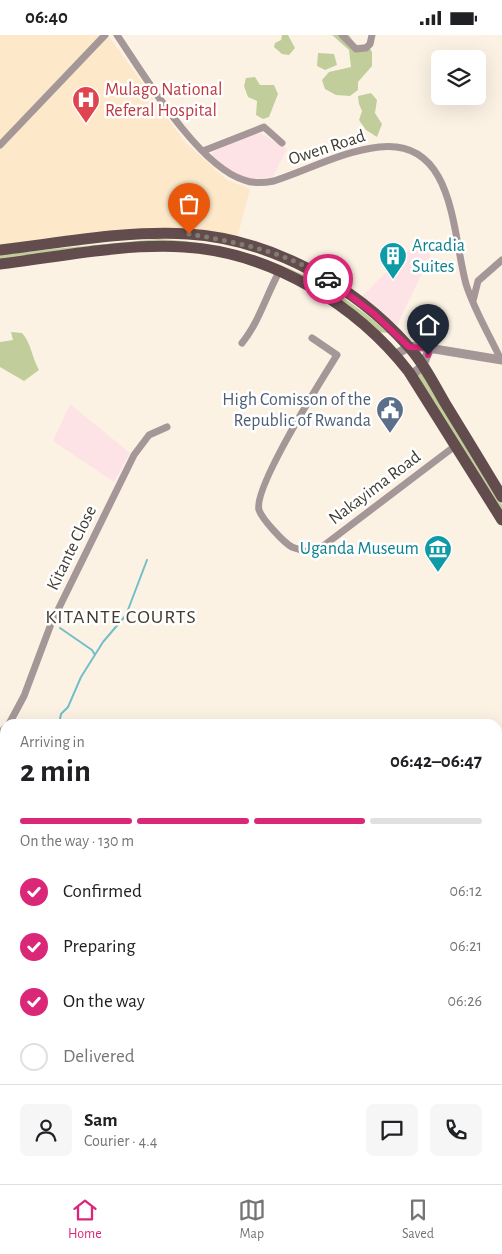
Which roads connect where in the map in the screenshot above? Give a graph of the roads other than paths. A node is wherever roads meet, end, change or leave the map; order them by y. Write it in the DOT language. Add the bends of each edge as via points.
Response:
graph roads {
  1 [pos="105,35"];
  2 [pos="117,35"];
  3 [pos="342,35"];
  4 [pos="372,35"];
  5 [pos="282,143"];
  6 [pos="0,145"];
  7 [pos="203,151"];
  8 [pos="136,235"];
  9 [pos="139,248"];
  10 [pos="0,250"];
  11 [pos="502,261"];
  12 [pos="0,264"];
  13 [pos="279,272"];
  14 [pos="473,301"];
  15 [pos="312,338"];
  16 [pos="242,343"];
  17 [pos="409,347"];
  18 [pos="430,348"];
  19 [pos="396,355"];
  20 [pos="502,360"];
  21 [pos="422,367"];
  22 [pos="411,375"];
  23 [pos="167,427"];
  24 [pos="455,447"];
  25 [pos="502,497"];
  26 [pos="502,520"];
  27 [pos="12,719"];
  1 -- 6 [label="street"];
  2 -- 7 [label="street, Owen Road" via="181,126"];
  3 -- 4 [label="street" via="356,49 370,44"];
  5 -- 7 [label="street" via="264,127"];
  7 -- 14 [label="street, Owen Road" via="227,173 242,180 262,183 379,147 417,152 430,163 445,188 460,261"];
  8 -- 9 [label="main road"];
  8 -- 10 [label="main road"];
  8 -- 17 [label="main road" via="189,234 222,239 298,264 344,290"];
  9 -- 12 [label="main road"];
  9 -- 13 [label="main road" via="195,248 244,259"];
  11 -- 14 [label="street" via="478,281"];
  13 -- 16 [label="street" via="266,295 257,322"];
  13 -- 19 [label="main road" via="316,289 346,309"];
  14 -- 20 [label="street, Owen Road"];
  15 -- 24 [label="street, Nakayima Road" via="338,355 294,426 270,473 259,504 263,517 285,543 314,553"];
  17 -- 18 [label="street"];
  17 -- 19 [label="street"];
  17 -- 21 [label="main road"];
  18 -- 20 [label="street"];
  18 -- 21 [label="street"];
  19 -- 22 [label="main road"];
  21 -- 22 [label="street"];
  21 -- 25 [label="main road"];
  22 -- 24 [label="main road"];
  23 -- 27 [label="street, Kitante Close" via="150,435 134,455 51,624 24,696"];
  24 -- 26 [label="main road"];
}
